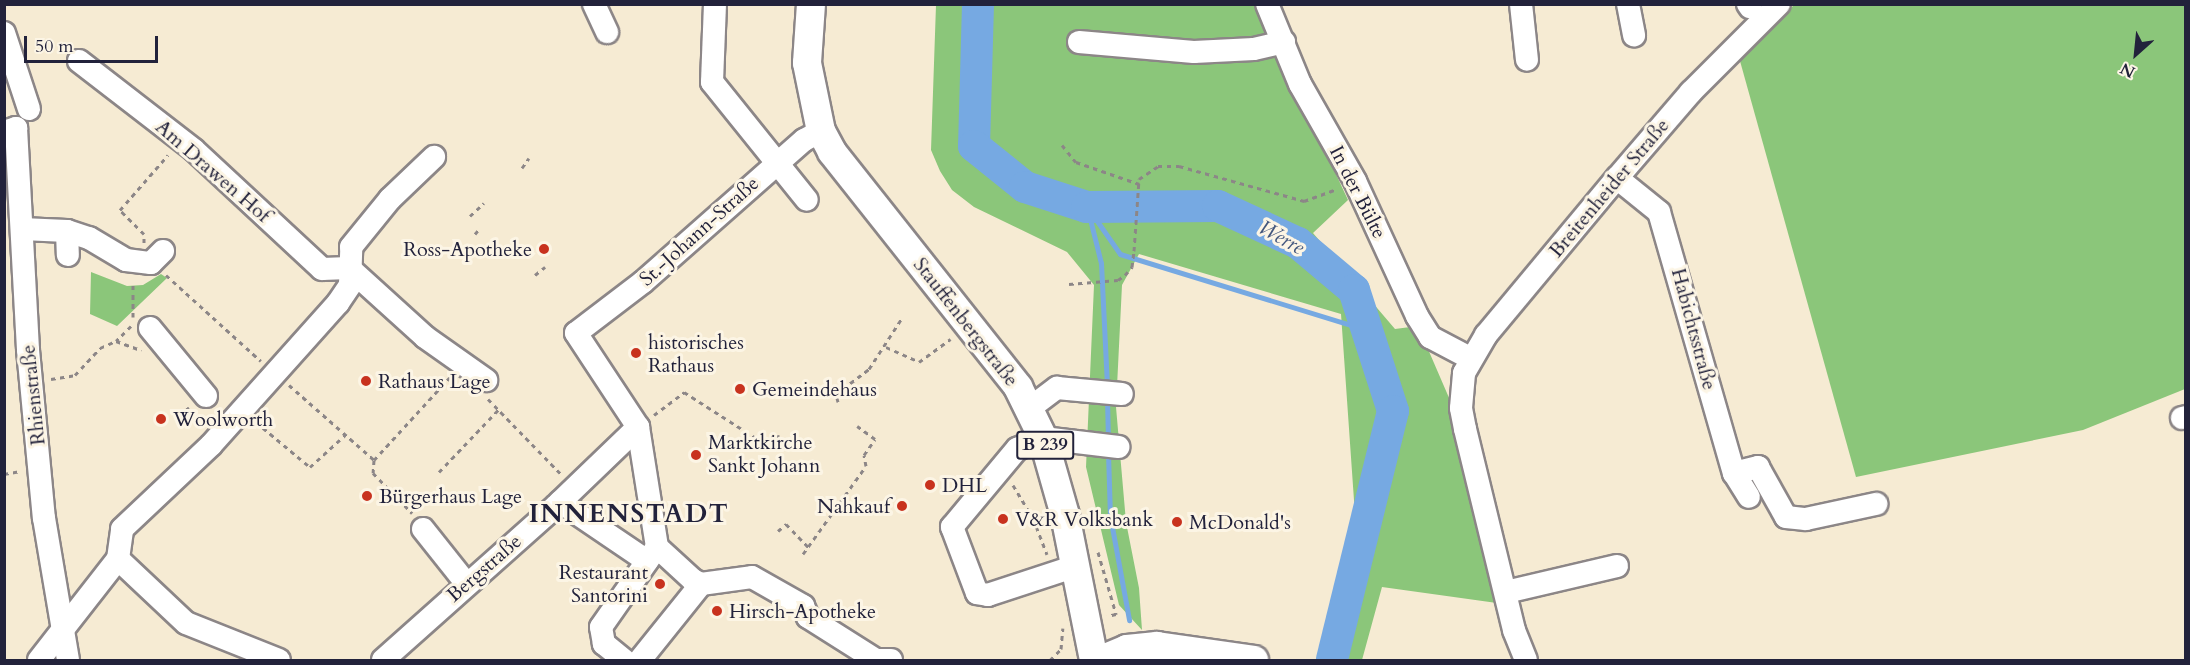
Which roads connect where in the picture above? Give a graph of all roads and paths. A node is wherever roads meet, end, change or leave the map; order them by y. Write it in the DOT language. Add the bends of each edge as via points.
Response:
graph roads {
  1 [pos="594,4"];
  2 [pos="715,4"];
  3 [pos="811,4"];
  4 [pos="1267,4"];
  5 [pos="1521,4"];
  6 [pos="1628,4"];
  7 [pos="1779,4"];
  8 [pos="608,32"];
  9 [pos="4,33"];
  10 [pos="1634,35"];
  11 [pos="1079,42"];
  12 [pos="1284,42"];
  13 [pos="1527,60"];
  14 [pos="79,61"];
  15 [pos="29,109"];
  16 [pos="10,130"];
  17 [pos="821,130"];
  18 [pos="1062,145"];
  19 [pos="434,157"];
  20 [pos="529,158"];
  21 [pos="777,162"];
  22 [pos="522,168"];
  23 [pos="1617,178"];
  24 [pos="1355,181"];
  25 [pos="1139,182"];
  26 [pos="807,200"];
  27 [pos="484,203"];
  28 [pos="470,216"];
  29 [pos="480,228"];
  30 [pos="22,229"];
  31 [pos="67,231"];
  32 [pos="475,234"];
  33 [pos="163,251"];
  34 [pos="68,255"];
  35 [pos="545,267"];
  36 [pos="349,268"];
  37 [pos="535,275"];
  38 [pos="1069,284"];
  39 [pos="902,318"];
  40 [pos="150,328"];
  41 [pos="955,336"];
  42 [pos="116,341"];
  43 [pos="886,347"];
  44 [pos="1470,358"];
  45 [pos="457,369"];
  46 [pos="275,374"];
  47 [pos="486,380"];
  48 [pos="32,381"];
  49 [pos="1111,393"];
  50 [pos="206,396"];
  51 [pos="838,402"];
  52 [pos="1030,408"];
  53 [pos="498,410"];
  54 [pos="251,418"];
  55 [pos="857,426"];
  56 [pos="638,427"];
  57 [pos="345,435"];
  58 [pos="780,436"];
  59 [pos="1043,438"];
  60 [pos="1107,446"];
  61 [pos="535,447"];
  62 [pos="1017,449"];
  63 [pos="374,460"];
  64 [pos="439,472"];
  65 [pos="1734,473"];
  66 [pos="568,495"];
  67 [pos="1749,496"];
  68 [pos="1876,504"];
  69 [pos="423,530"];
  70 [pos="778,531"];
  71 [pos="808,547"];
  72 [pos="803,554"];
  73 [pos="649,558"];
  74 [pos="118,559"];
  75 [pos="1617,566"];
  76 [pos="1064,569"];
  77 [pos="466,583"];
  78 [pos="701,584"];
  79 [pos="1506,592"];
  80 [pos="1063,622"];
  81 [pos="1514,630"];
  82 [pos="61,631"];
  83 [pos="39,660"];
  84 [pos="68,660"];
  85 [pos="279,660"];
  86 [pos="383,660"];
  87 [pos="624,660"];
  88 [pos="640,660"];
  89 [pos="891,660"];
  90 [pos="1050,660"];
  91 [pos="1094,660"];
  92 [pos="1101,660"];
  93 [pos="1254,660"];
  94 [pos="1519,660"];
  95 [pos="1526,660"];
  1 -- 8 [label="street"];
  2 -- 21 [label="street" via="712,82"];
  3 -- 17 [label="main road, Stauffenbergstraße / B 239" via="807,63"];
  4 -- 12 [label="street, In der Bülte"];
  5 -- 13 [label="street"];
  6 -- 10 [label="street"];
  7 -- 23 [label="street, Breitenheider Straße" via="1691,92"];
  9 -- 15 [label="street"];
  11 -- 12 [label="street" via="1194,52 1254,49"];
  12 -- 24 [label="street, In der Bülte" via="1300,84"];
  14 -- 36 [label="street, Am Drawen Hof" via="172,133 322,269"];
  16 -- 30 [label="street, Rhienstraße"];
  17 -- 21 [label="street, St.-Johann-Straße"];
  17 -- 52 [label="main road, Stauffenbergstraße / B 239" via="832,152 1018,387"];
  18 -- 25 [label="path" via="1076,162"];
  19 -- 36 [label="street" via="390,200 351,247"];
  20 -- 22 [label="path"];
  21 -- 26 [label="street"];
  21 -- 56 [label="street, St.-Johann-Straße" via="646,286 622,298 576,333"];
  23 -- 44 [label="street, Breitenheider Straße"];
  23 -- 65 [label="street, Habichtsstraße" via="1659,212 1669,235"];
  24 -- 25 [label="path" via="1304,201 1179,166 1158,166"];
  24 -- 44 [label="street, In der Bülte" via="1416,316 1430,337"];
  25 -- 38 [label="path" via="1132,267 1118,280"];
  27 -- 28 [label="path"];
  29 -- 32 [label="path"];
  30 -- 31 [label="street"];
  30 -- 48 [label="street, Rhienstraße"];
  31 -- 33 [label="street" via="89,238 126,260 151,262"];
  31 -- 34 [label="street"];
  35 -- 37 [label="path"];
  36 -- 46 [label="street" via="350,285 338,303"];
  36 -- 47 [label="street" via="425,337"];
  39 -- 43 [label="path"];
  40 -- 50 [label="street"];
  41 -- 43 [label="path" via="919,362"];
  42 -- 48 [label="path" via="100,348 75,375"];
  43 -- 51 [label="path" via="870,369 836,393"];
  44 -- 79 [label="street, Breitenheider Straße" via="1462,387 1465,429"];
  45 -- 63 [label="path"];
  46 -- 57 [label="path"];
  46 -- 74 [label="street" via="211,445 122,529"];
  48 -- 82 [label="street, Rhienstraße" via="44,518"];
  49 -- 52 [label="street" via="1057,388"];
  52 -- 59 [label="main road, Stauffenbergstraße / B 239"];
  53 -- 64 [label="path"];
  54 -- 57 [label="path" via="310,467"];
  55 -- 71 [label="path" via="875,439 864,455 866,466"];
  56 -- 58 [label="path" via="684,392 759,440"];
  56 -- 66 [label="street, Bergstraße"];
  56 -- 73 [label="street"];
  57 -- 63 [label="path"];
  59 -- 60 [label="street"];
  59 -- 62 [label="street"];
  59 -- 76 [label="main road, Stauffenbergstraße / B 239"];
  61 -- 66 [label="path"];
  62 -- 76 [label="path" via="1007,475"];
  62 -- 76 [label="street" via="952,527 977,592 988,595"];
  63 -- 69 [label="path" via="373,473 406,503"];
  65 -- 67 [label="street, Habichtsstraße"];
  65 -- 68 [label="street" via="1758,467 1786,518 1806,519"];
  66 -- 73 [label="street"];
  66 -- 77 [label="street, Bergstraße"];
  69 -- 77 [label="street"];
  70 -- 71 [label="path" via="786,524"];
  71 -- 72 [label="path"];
  73 -- 78 [label="street"];
  73 -- 87 [label="street" via="601,627 604,644"];
  74 -- 82 [label="street"];
  74 -- 85 [label="street" via="186,623"];
  75 -- 79 [label="street"];
  76 -- 91 [label="main road, Stauffenbergstraße / B 239"];
  77 -- 86 [label="street, Bergstraße"];
  78 -- 88 [label="street"];
  78 -- 89 [label="street" via="727,577 752,577 803,606 808,618 842,635 876,660"];
  79 -- 81 [label="street"];
  80 -- 90 [label="path" via="1061,649"];
  81 -- 94 [label="street"];
  81 -- 95 [label="street"];
  82 -- 83 [label="street"];
  82 -- 84 [label="street, Rhienstraße"];
  92 -- 93 [label="main road" via="1132,648 1157,646"];
}
